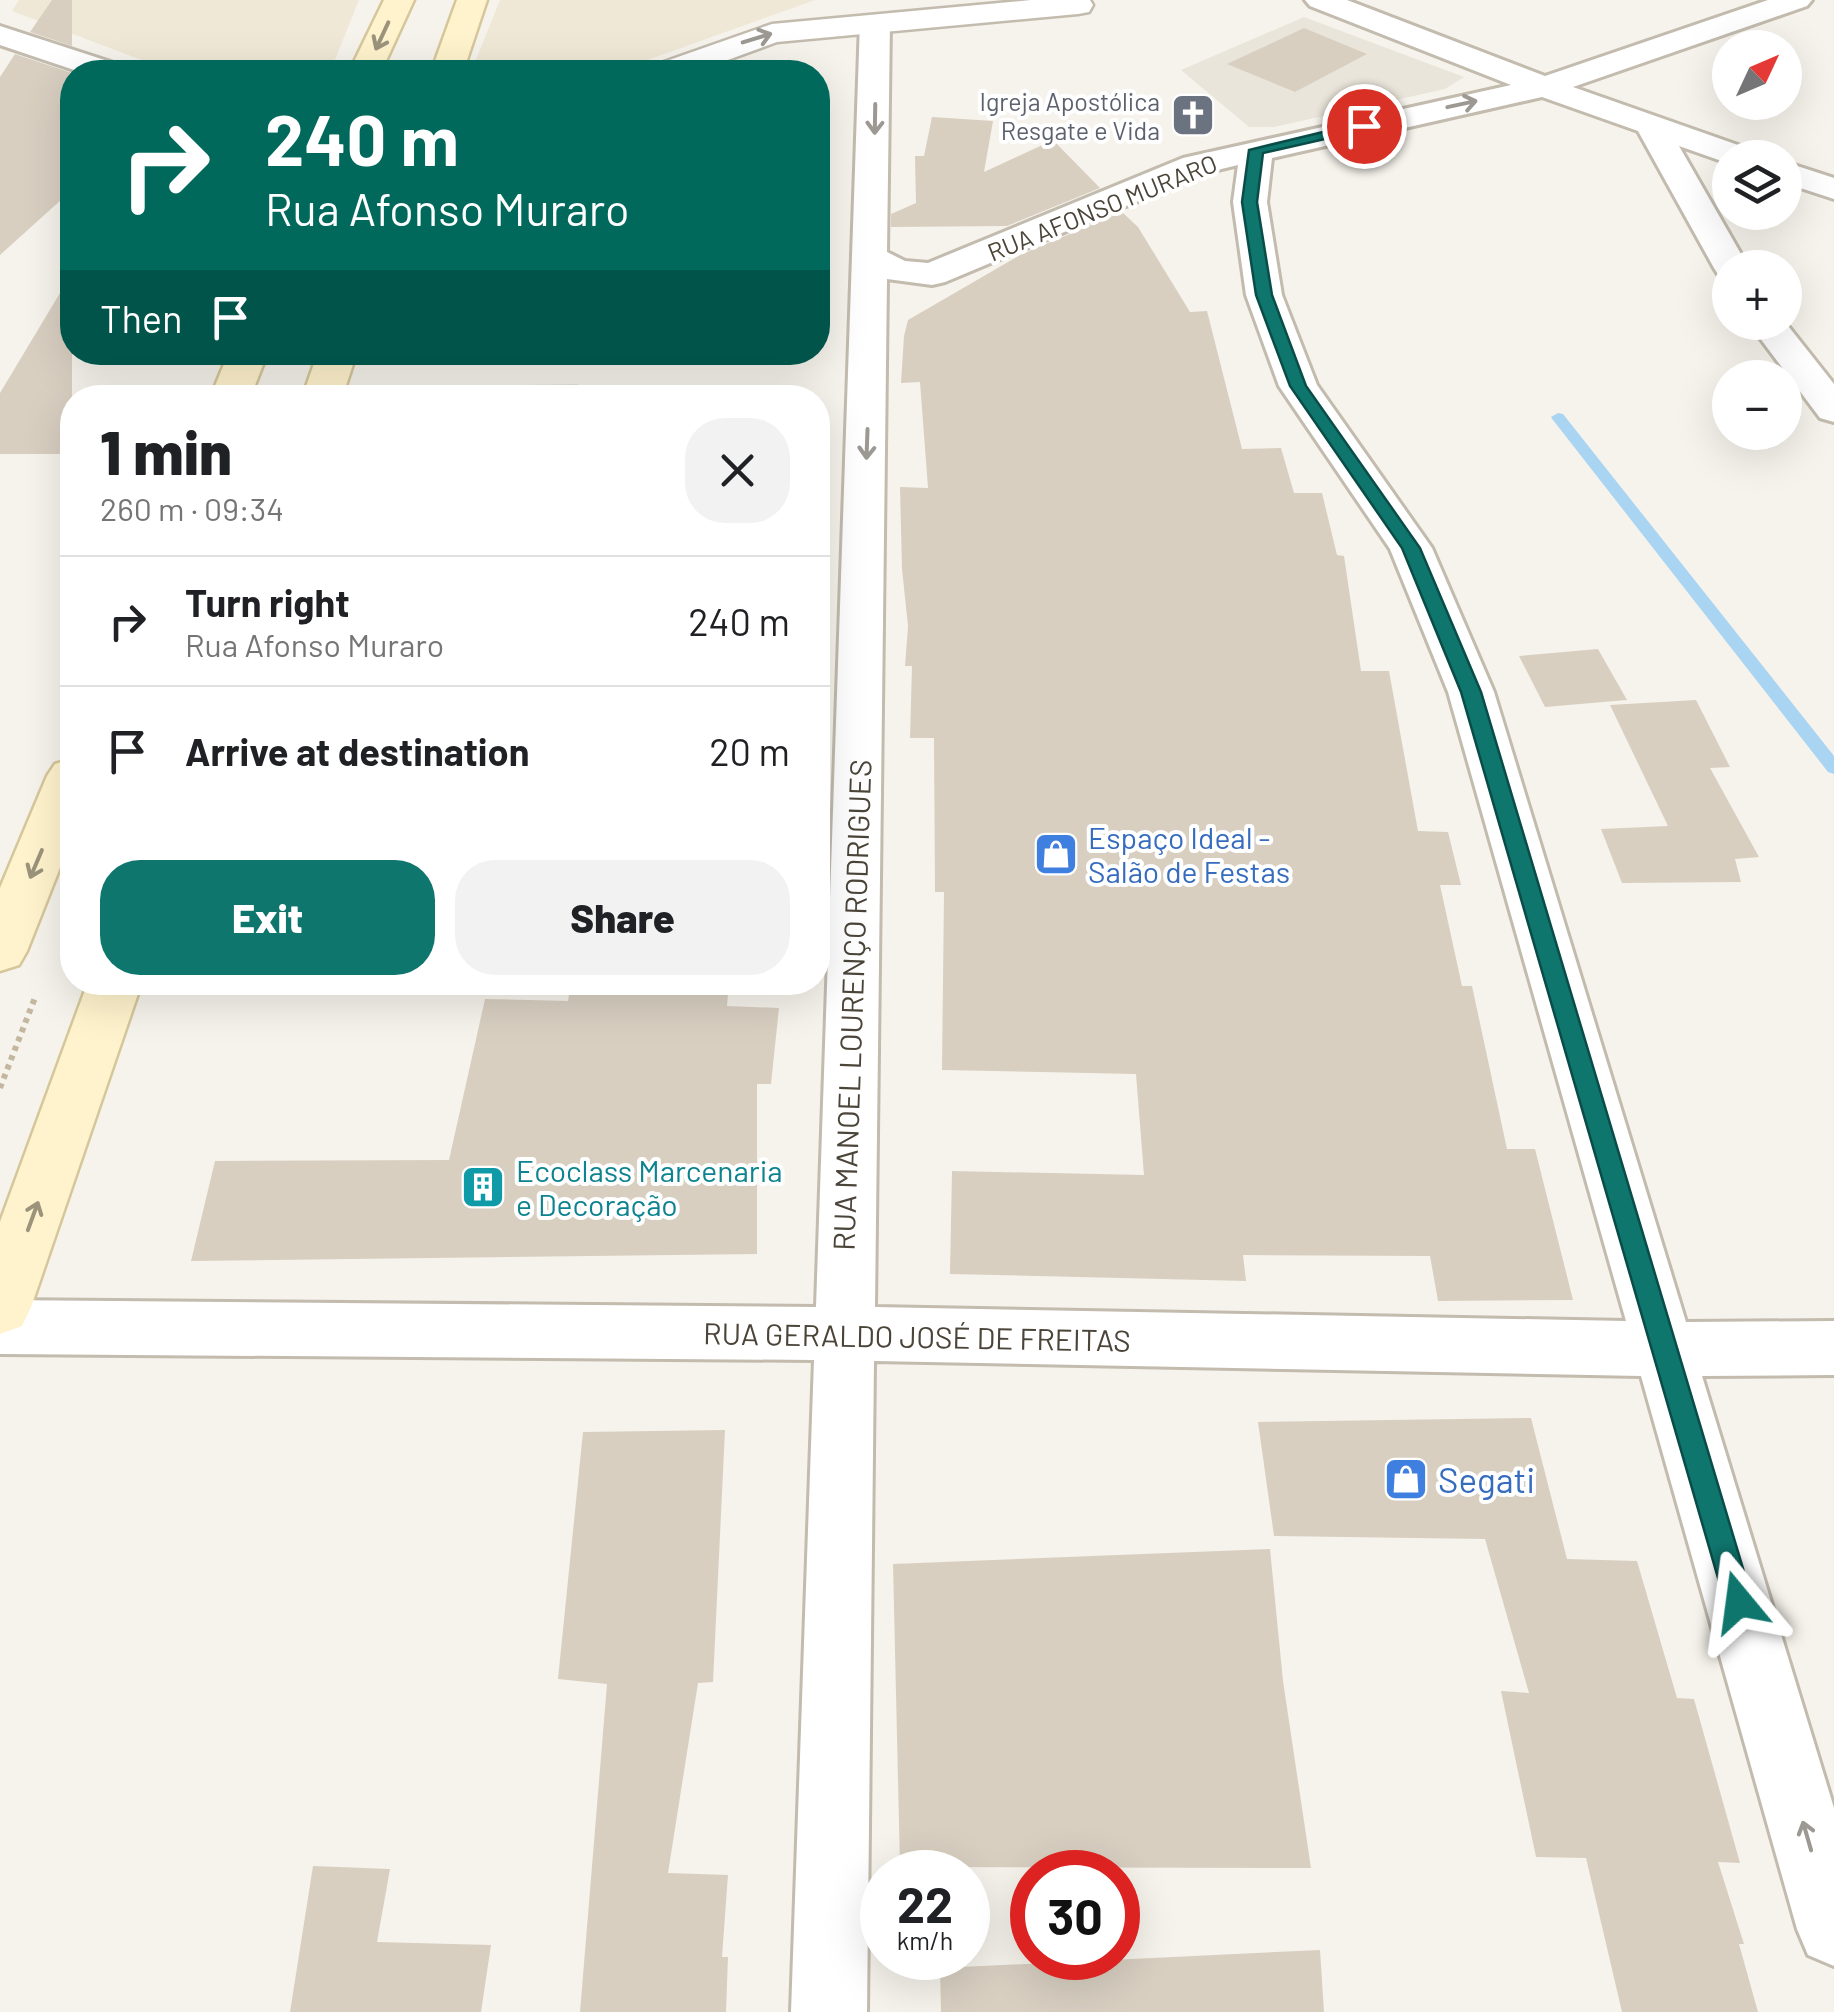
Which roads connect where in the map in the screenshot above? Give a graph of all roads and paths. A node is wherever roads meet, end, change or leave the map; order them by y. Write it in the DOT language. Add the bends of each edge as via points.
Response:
graph roads {
  1 [pos="399,0"];
  2 [pos="472,0"];
  3 [pos="968,0"];
  4 [pos="1320,0"];
  5 [pos="1796,0"];
  6 [pos="1093,3"];
  7 [pos="872,11"];
  8 [pos="0,35"];
  9 [pos="74,60"];
  10 [pos="371,60"];
  11 [pos="450,60"];
  12 [pos="699,60"];
  13 [pos="1544,86"];
  14 [pos="1651,126"];
  15 [pos="1712,147"];
  16 [pos="1256,150"];
  17 [pos="1802,178"];
  18 [pos="1834,189"];
  19 [pos="1722,250"];
  20 [pos="872,258"];
  21 [pos="1780,340"];
  22 [pos="1834,410"];
  23 [pos="60,805"];
  24 [pos="0,952"];
  25 [pos="110,995"];
  26 [pos="0,1308"];
  27 [pos="0,1327"];
  28 [pos="842,1333"];
  29 [pos="1665,1348"];
  30 [pos="1834,1348"];
  31 [pos="1834,1929"];
  32 [pos="829,2012"];
  1 -- 10 [label="main road, one-way"];
  2 -- 11 [label="main road"];
  3 -- 6 [label="street"];
  4 -- 13 [label="street"];
  5 -- 13 [label="street, RUA AFONSO MURARO"];
  6 -- 7 [label="street"];
  12 -- 7 [label="street, one-way" via="772,34"];
  7 -- 20 [label="street, RUA MANOEL LOURENÇO RODRIGUES, one-way"];
  8 -- 9 [label="street"];
  13 -- 14 [label="street"];
  16 -- 13 [label="street, RUA AFONSO MURARO, one-way"];
  14 -- 15 [label="street"];
  14 -- 19 [label="street"];
  16 -- 20 [label="street, RUA AFONSO MURARO" via="1195,165 932,274 897,272"];
  16 -- 29 [label="street" via="1250,202 1264,295 1298,386 1411,548 1471,692"];
  17 -- 18 [label="street"];
  20 -- 28 [label="street, RUA MANOEL LOURENÇO RODRIGUES, one-way"];
  21 -- 22 [label="street"];
  23 -- 24 [label="main road, one-way"];
  26 -- 25 [label="main road, one-way"];
  27 -- 28 [label="street, RUA GERALDO JOSÉ DE FREITAS"];
  28 -- 29 [label="street, RUA GERALDO JOSÉ DE FREITAS"];
  28 -- 32 [label="street, RUA MANOEL LOURENÇO RODRIGUES"];
  29 -- 30 [label="street, RUA GERALDO JOSÉ DE FREITAS"];
  31 -- 29 [label="street, one-way"];
}
